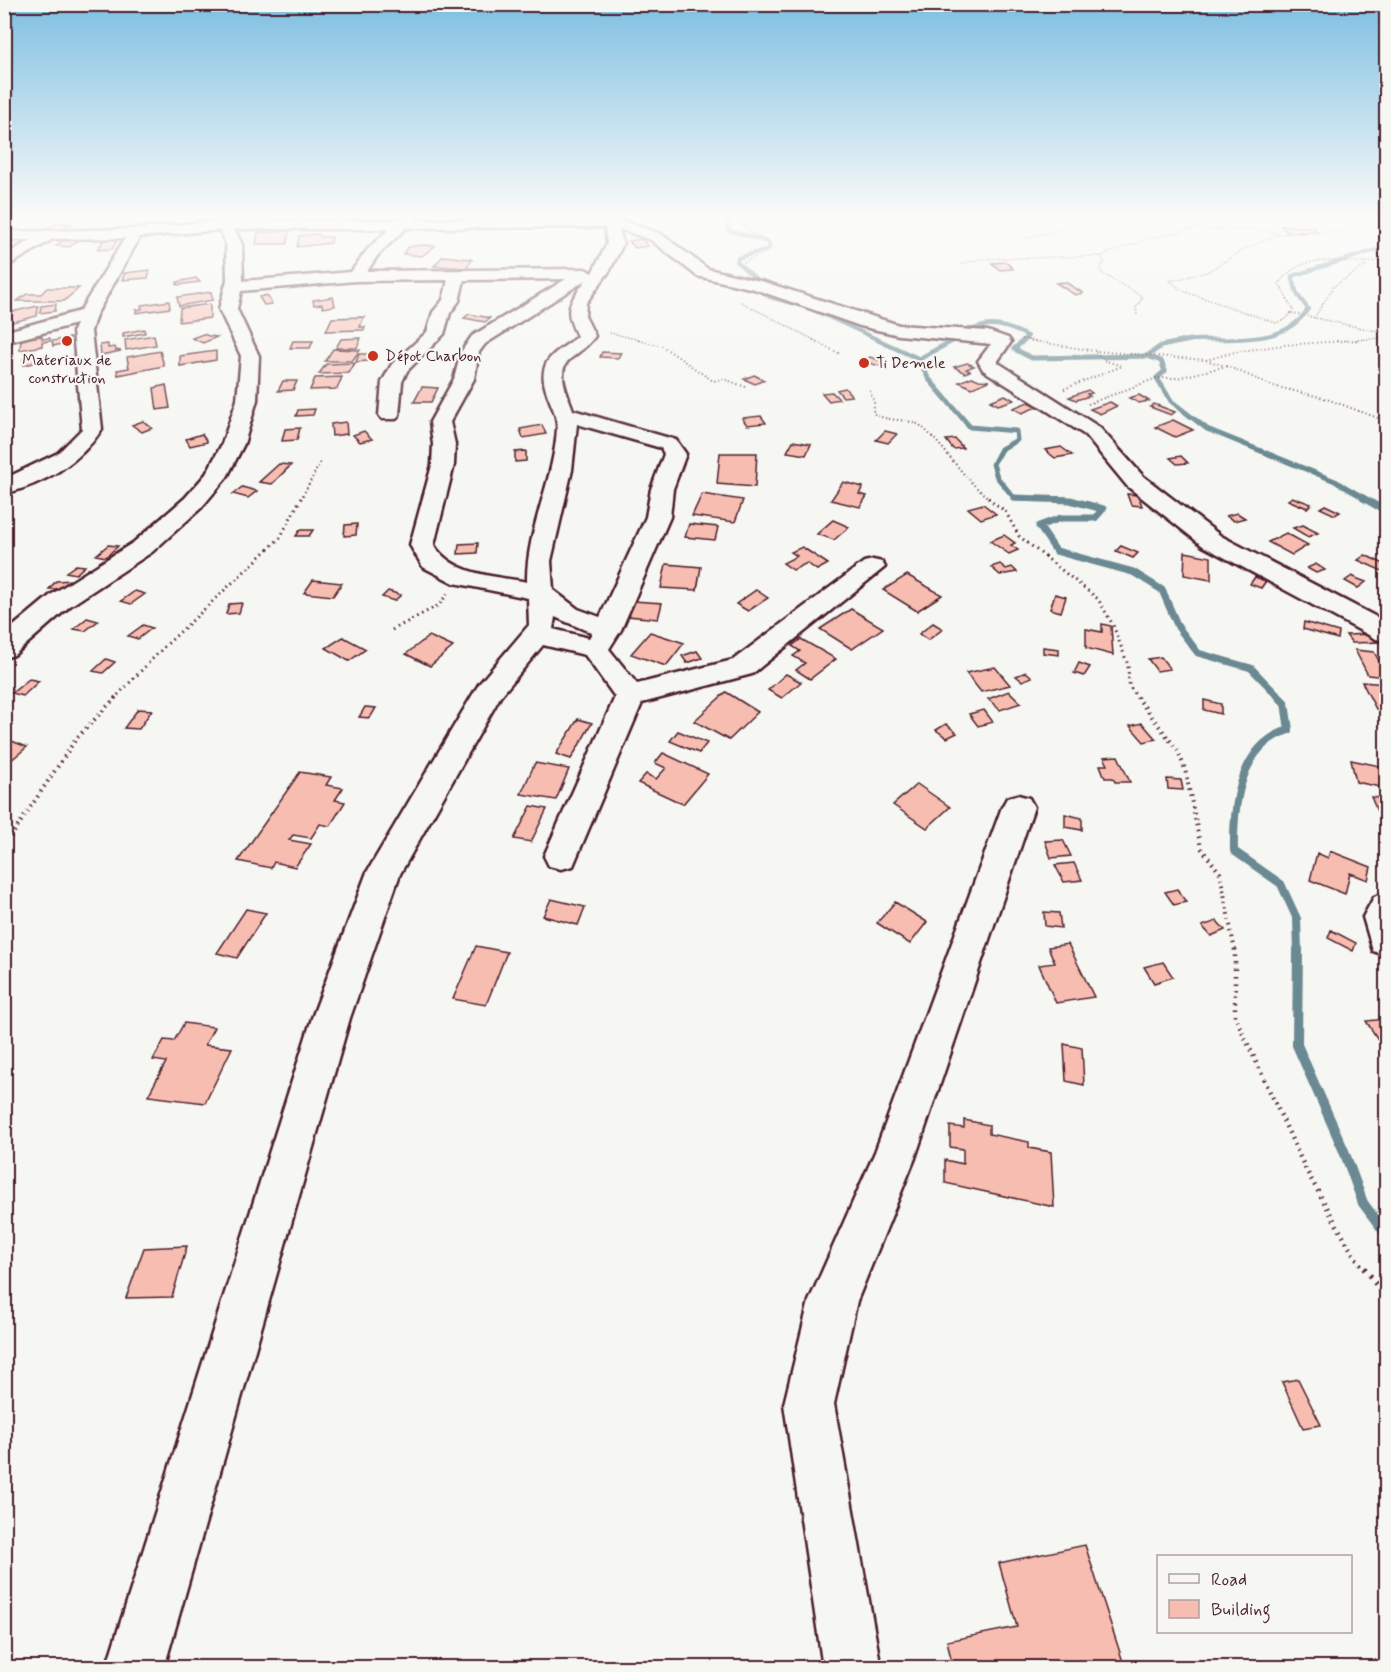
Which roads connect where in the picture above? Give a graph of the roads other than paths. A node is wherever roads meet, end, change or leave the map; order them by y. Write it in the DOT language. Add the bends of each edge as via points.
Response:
graph roads {
  1 [pos="99,294"];
  2 [pos="231,294"];
  3 [pos="453,294"];
  4 [pos="556,294"];
  5 [pos="582,294"];
  6 [pos="783,294"];
  7 [pos="87,315"];
  8 [pos="4,338"];
  9 [pos="565,414"];
  10 [pos="389,415"];
  11 [pos="92,429"];
  12 [pos="56,438"];
  13 [pos="20,460"];
  14 [pos="4,475"];
  15 [pos="4,487"];
  16 [pos="873,567"];
  17 [pos="540,592"];
  18 [pos="1386,633"];
  19 [pos="535,635"];
  20 [pos="601,639"];
  21 [pos="4,649"];
  22 [pos="630,696"];
  23 [pos="1018,807"];
  24 [pos="561,856"];
  25 [pos="1386,907"];
  26 [pos="1386,940"];
  27 [pos="135,1668"];
  28 [pos="852,1668"];
  1 -- 7 [label="street"];
  2 -- 21 [label="street" via="228,309 250,356 248,400 233,444 216,477 143,547 61,600"];
  3 -- 10 [label="street" via="435,334 399,368 392,382"];
  4 -- 17 [label="street" via="478,340 470,352 464,379 440,422 443,465 422,545 432,562 463,578"];
  5 -- 9 [label="street" via="576,316 586,336 562,356 553,379"];
  6 -- 18 [label="street" via="899,330 988,336 1002,342 987,360 990,366 1092,431 1135,481 1212,541"];
  7 -- 8 [label="street"];
  7 -- 11 [label="street" via="82,331"];
  9 -- 17 [label="street" via="568,427 561,470 539,561"];
  9 -- 20 [label="street" via="669,444 675,454 662,489 658,517"];
  11 -- 12 [label="street"];
  11 -- 15 [label="street" via="84,443 48,467"];
  13 -- 14 [label="street"];
  16 -- 22 [label="street" via="742,667"];
  17 -- 19 [label="street" via="542,626"];
  17 -- 20 [label="street"];
  19 -- 20 [label="street"];
  19 -- 27 [label="street" via="489,691 384,872 332,1018"];
  20 -- 22 [label="street"];
  22 -- 24 [label="street"];
  23 -- 28 [label="street" via="894,1158 833,1301 809,1404"];
  25 -- 26 [label="street" via="1381,917"];
}
